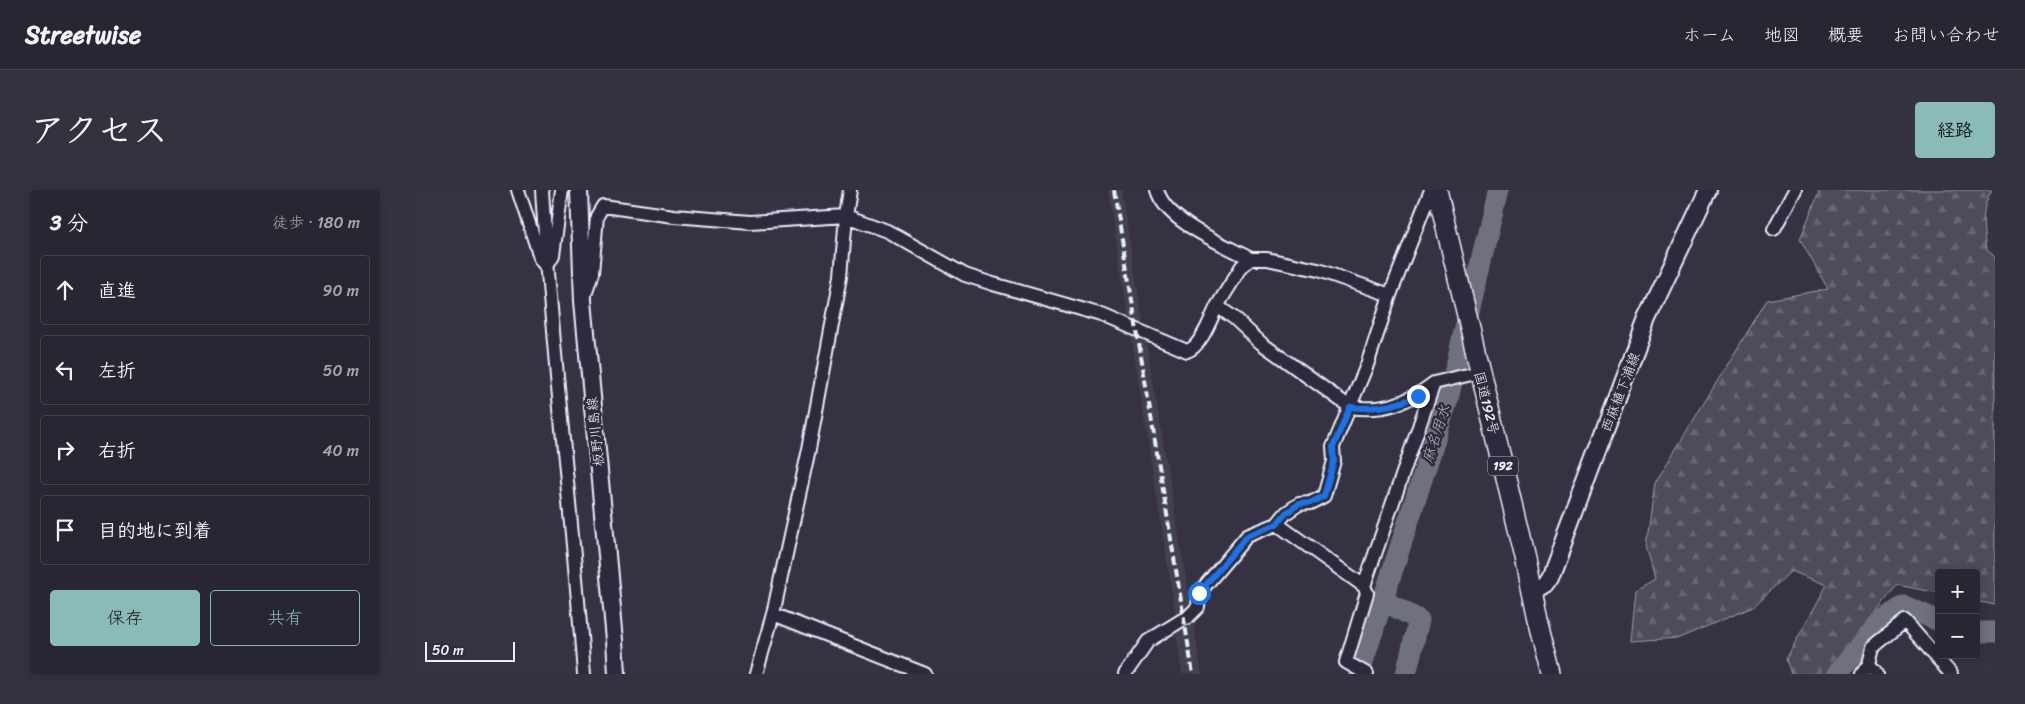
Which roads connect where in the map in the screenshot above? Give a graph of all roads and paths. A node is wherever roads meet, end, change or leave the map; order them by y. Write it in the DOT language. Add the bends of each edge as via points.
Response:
graph roads {
  1 [pos="518,190"];
  2 [pos="542,190"];
  3 [pos="562,190"];
  4 [pos="579,190"];
  5 [pos="850,190"];
  6 [pos="1157,190"];
  7 [pos="1431,190"];
  8 [pos="1437,190"];
  9 [pos="1708,190"];
  10 [pos="1795,190"];
  11 [pos="846,216"];
  12 [pos="1774,229"];
  13 [pos="1251,259"];
  14 [pos="547,264"];
  15 [pos="1390,295"];
  16 [pos="582,301"];
  17 [pos="1217,306"];
  18 [pos="1472,374"];
  19 [pos="1438,382"];
  20 [pos="1350,407"];
  21 [pos="1277,524"];
  22 [pos="1364,586"];
  23 [pos="1532,592"];
  24 [pos="773,614"];
  25 [pos="1869,671"];
  26 [pos="584,674"];
  27 [pos="617,674"];
  28 [pos="756,674"];
  29 [pos="926,674"];
  30 [pos="1125,674"];
  31 [pos="1367,674"];
  32 [pos="1552,674"];
  33 [pos="1951,674"];
  1 -- 14 [label="street" via="540,257"];
  2 -- 14 [label="street"];
  3 -- 14 [label="street" via="553,256"];
  4 -- 16 [label="main road, 板野川島線"];
  5 -- 11 [label="street"];
  6 -- 13 [label="street" via="1169,211 1183,222"];
  7 -- 15 [label="street"];
  8 -- 18 [label="highway, 国道192号 / 192" via="1472,340"];
  9 -- 23 [label="main road, 西麻植下浦線" via="1647,319 1550,577"];
  10 -- 12 [label="street"];
  11 -- 16 [label="street" via="750,222 602,206 597,216 592,273"];
  11 -- 17 [label="street" via="887,231 965,274 1102,315 1187,351 1198,343"];
  11 -- 24 [label="street" via="839,286 809,450"];
  13 -- 15 [label="street" via="1267,259 1318,270"];
  13 -- 17 [label="street" via="1242,266"];
  14 -- 26 [label="street"];
  15 -- 20 [label="street"];
  16 -- 27 [label="main road, 板野川島線"];
  17 -- 20 [label="street"];
  18 -- 19 [label="street"];
  18 -- 23 [label="highway, 国道192号 / 192"];
  19 -- 20 [label="street" via="1400,404 1366,409"];
  19 -- 22 [label="street"];
  20 -- 21 [label="street" via="1333,447 1334,461 1324,496 1299,504"];
  21 -- 22 [label="street"];
  21 -- 30 [label="street" via="1247,536 1199,593 1198,607 1148,641"];
  22 -- 31 [label="street" via="1367,593 1346,662"];
  23 -- 32 [label="highway, 国道192号 / 192"];
  24 -- 28 [label="street"];
  24 -- 29 [label="street"];
  25 -- 33 [label="street" via="1873,647 1905,621"];
}
